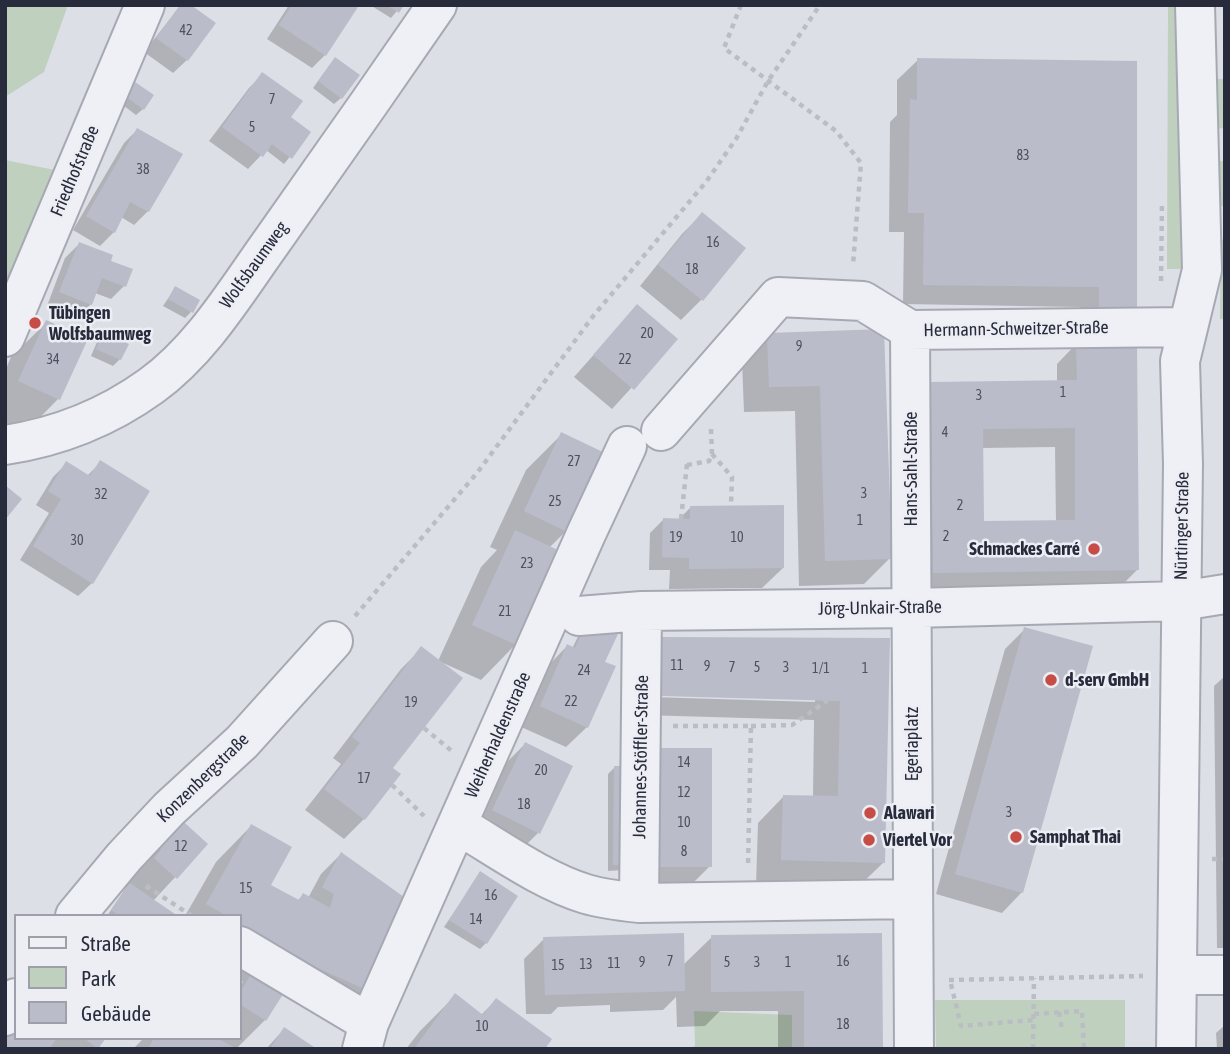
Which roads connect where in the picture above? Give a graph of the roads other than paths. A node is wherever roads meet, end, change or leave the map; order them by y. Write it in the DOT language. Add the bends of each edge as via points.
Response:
graph roads {
  1 [pos="145,5"];
  2 [pos="437,5"];
  3 [pos="1195,5"];
  4 [pos="1211,63"];
  5 [pos="1187,327"];
  6 [pos="911,330"];
  7 [pos="5,337"];
  8 [pos="644,438"];
  9 [pos="5,445"];
  10 [pos="1225,594"];
  11 [pos="1181,601"];
  12 [pos="912,608"];
  13 [pos="642,611"];
  14 [pos="579,616"];
  15 [pos="333,641"];
  16 [pos="441,820"];
  17 [pos="913,898"];
  18 [pos="639,903"];
  19 [pos="77,914"];
  20 [pos="242,947"];
  21 [pos="1179,975"];
  22 [pos="1225,975"];
  23 [pos="366,1036"];
  24 [pos="914,1049"];
  25 [pos="1176,1049"];
  1 -- 7 [label="street, Friedhofstraße"];
  2 -- 9 [label="street, Wolfsbaumweg" via="248,274 182,359 153,385 99,417 70,430"];
  3 -- 4 [label="street, Nürtinger Straße"];
  4 -- 5 [label="street, Nürtinger Straße" via="1202,270"];
  5 -- 6 [label="street, Hermann-Schweitzer-Straße"];
  5 -- 11 [label="street, Nürtinger Straße" via="1180,361"];
  6 -- 8 [label="street, Hermann-Schweitzer-Straße" via="863,301 778,297"];
  6 -- 12 [label="street, Hans-Sahl-Straße"];
  8 -- 16 [label="street, Weiherhaldenstraße" via="586,534"];
  10 -- 11 [label="street, Jörg-Unkair-Straße"];
  11 -- 12 [label="street, Jörg-Unkair-Straße"];
  11 -- 21 [label="street, Nürtinger Straße"];
  12 -- 13 [label="street, Jörg-Unkair-Straße"];
  12 -- 17 [label="street, Egeriaplatz"];
  13 -- 14 [label="street, Jörg-Unkair-Straße"];
  13 -- 18 [label="street, Johannes-Stöffler-Straße"];
  15 -- 19 [label="street, Konzenbergstraße" via="242,742 132,848"];
  16 -- 18 [label="street" via="585,894"];
  16 -- 23 [label="street, Weiherhaldenstraße"];
  17 -- 18 [label="street"];
  17 -- 24 [label="street, Egeriaplatz" via="932,981"];
  20 -- 23 [label="street, Weiherhaldenstraße"];
  21 -- 22 [label="street"];
  21 -- 25 [label="street, Nürtinger Straße"];
}
